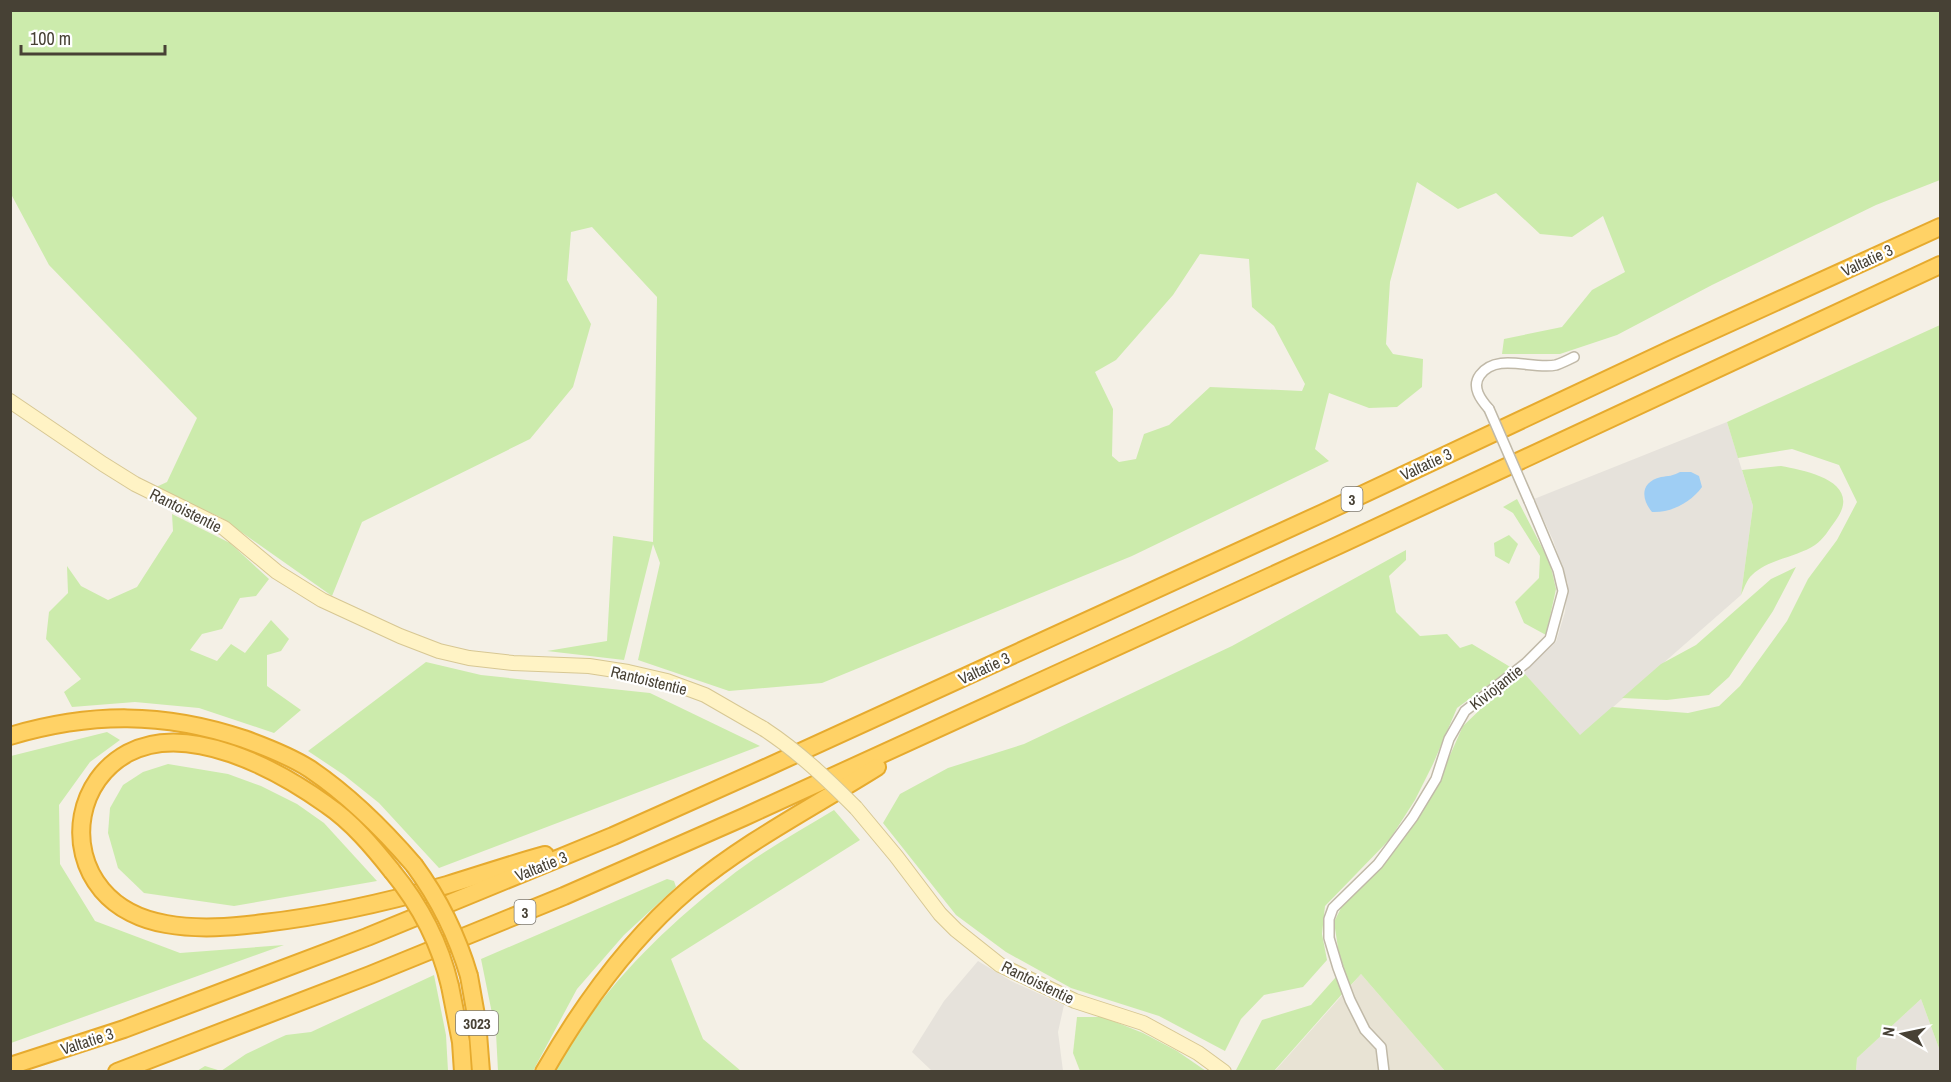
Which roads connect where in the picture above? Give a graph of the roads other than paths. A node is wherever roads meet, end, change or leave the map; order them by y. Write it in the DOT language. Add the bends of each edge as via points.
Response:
graph roads {
  1 [pos="1941,227"];
  2 [pos="1941,265"];
  3 [pos="1574,357"];
  4 [pos="10,400"];
  5 [pos="927,735"];
  6 [pos="10,736"];
  7 [pos="613,836"];
  8 [pos="10,1066"];
  9 [pos="117,1071"];
  10 [pos="464,1071"];
  11 [pos="481,1071"];
  12 [pos="544,1071"];
  13 [pos="1224,1071"];
  14 [pos="1384,1071"];
  1 -- 7 [label="highway, Valtatie 3 / 3"];
  2 -- 5 [label="highway, 3"];
  3 -- 14 [label="street, Kiviojantie, bridge" via="1555,365 1495,364 1480,375 1476,387 1558,570 1563,591 1550,639 1465,711 1449,739 1436,780 1413,817 1378,864 1333,908 1329,919 1329,938 1338,968 1365,1030 1381,1047"];
  4 -- 13 [label="street, Rantoistentie, bridge" via="119,474 224,528 277,572 379,627 439,651 469,658 628,672 705,695 792,747 818,770 856,808 940,914 1000,965 1075,1001 1143,1023"];
  5 -- 9 [label="highway, 3" via="554,901"];
  5 -- 12 [label="highway" via="735,855 690,888 651,924 605,978"];
  6 -- 11 [label="highway, 3023, bridge" via="58,723 150,718 230,735 310,769 384,831 438,899 469,976"];
  7 -- 8 [label="highway, Valtatie 3 / 3" via="367,937 124,1029"];
  7 -- 10 [label="highway, 3023, bridge" via="446,885 343,912 242,926 192,927 142,918 126,910 108,897 93,876 81,842 82,817 96,782 122,757 149,746 196,744 256,764 328,805 392,871 419,908 436,940 445,963 462,1042"];
}
